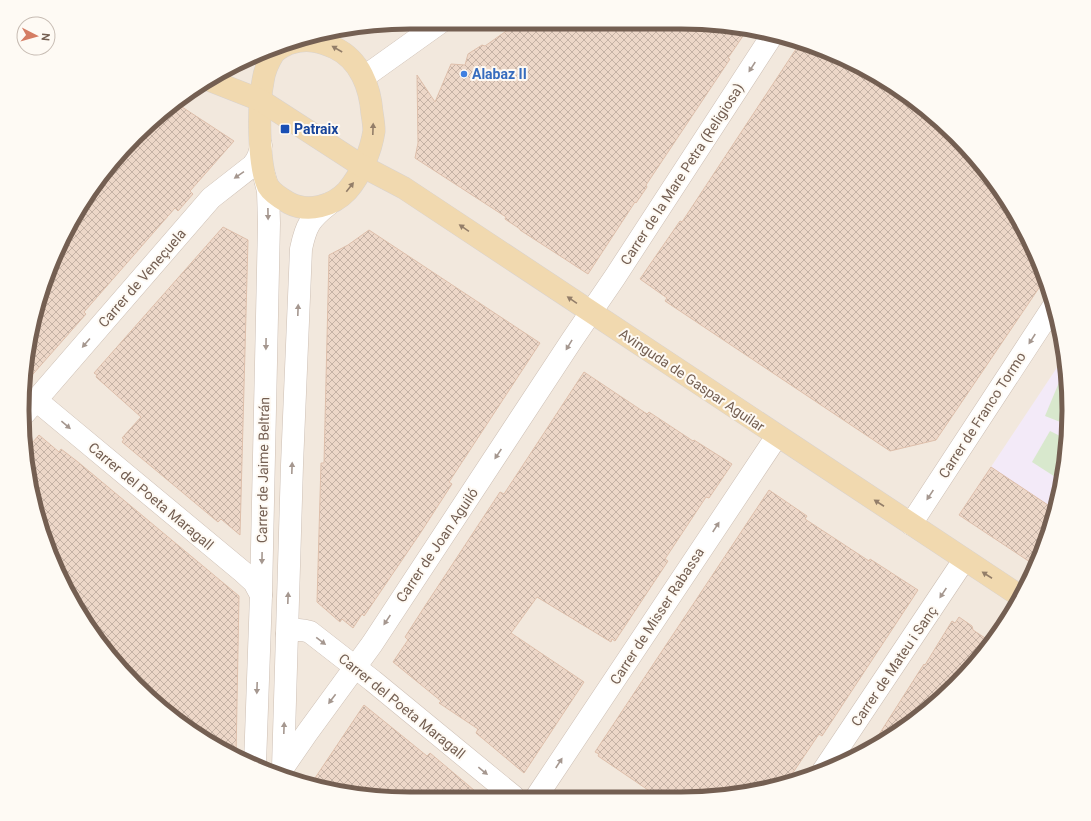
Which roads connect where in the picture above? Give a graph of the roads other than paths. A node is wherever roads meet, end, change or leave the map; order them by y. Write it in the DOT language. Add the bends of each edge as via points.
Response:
graph roads {
  1 [pos="430,29"];
  2 [pos="769,40"];
  3 [pos="315,41"];
  4 [pos="273,55"];
  5 [pos="364,77"];
  6 [pos="216,83"];
  7 [pos="260,100"];
  8 [pos="261,145"];
  9 [pos="362,166"];
  10 [pos="264,175"];
  11 [pos="328,204"];
  12 [pos="591,313"];
  13 [pos="1049,313"];
  14 [pos="30,407"];
  15 [pos="777,436"];
  16 [pos="911,524"];
  17 [pos="964,560"];
  18 [pos="1015,593"];
  19 [pos="261,595"];
  20 [pos="287,634"];
  21 [pos="355,667"];
  22 [pos="255,759"];
  23 [pos="829,762"];
  24 [pos="281,769"];
  25 [pos="283,770"];
  26 [pos="508,792"];
  27 [pos="540,792"];
  1 -- 5 [label="street"];
  2 -- 12 [label="street, Carrer de la Mare Petra (Religiosa), one-way"];
  5 -- 3 [label="main road, one-way" via="352,61 340,51"];
  4 -- 7 [label="main road" via="263,80"];
  9 -- 5 [label="main road, one-way" via="371,148 374,129 370,97"];
  6 -- 7 [label="main road, Avinguda de Gaspar Aguilar"];
  7 -- 8 [label="main road"];
  7 -- 9 [label="main road, Avinguda de Gaspar Aguilar"];
  8 -- 10 [label="main road"];
  8 -- 14 [label="street, Carrer de Veneçuela, one-way" via="260,153 252,166 211,198"];
  11 -- 9 [label="main road, one-way" via="347,191"];
  12 -- 9 [label="main road, Avinguda de Gaspar Aguilar, one-way" via="404,188"];
  10 -- 11 [label="main road" via="269,187 277,196 290,204 315,208"];
  10 -- 19 [label="street, Carrer de Jaime Beltrán, one-way" via="268,190 269,223"];
  20 -- 11 [label="street, Carrer de Jaime Beltrán, one-way" via="301,249 304,232 317,213"];
  12 -- 15 [label="main road, Avinguda de Gaspar Aguilar"];
  12 -- 21 [label="street, Carrer de Joan Aguiló, one-way"];
  13 -- 16 [label="street, Carrer de Franco Tormo, one-way"];
  14 -- 19 [label="street, Carrer del Poeta Maragall, one-way" via="243,572 254,582"];
  16 -- 15 [label="main road, Avinguda de Gaspar Aguilar, one-way"];
  27 -- 15 [label="street, Carrer de Misser Rabassa, one-way"];
  16 -- 17 [label="main road, Avinguda de Gaspar Aguilar"];
  18 -- 17 [label="main road, Avinguda de Gaspar Aguilar, one-way"];
  17 -- 23 [label="street, Carrer de Mateu i Sanç, one-way"];
  19 -- 22 [label="street, Carrer de Jaime Beltrán, one-way"];
  20 -- 21 [label="street, Carrer del Poeta Maragall, one-way" via="293,630 303,629 310,632"];
  24 -- 20 [label="street, Carrer de Jaime Beltrán, one-way"];
  21 -- 25 [label="street, Carrer de Joan Aguiló, one-way"];
  21 -- 26 [label="street, Carrer del Poeta Maragall, one-way"];
}
